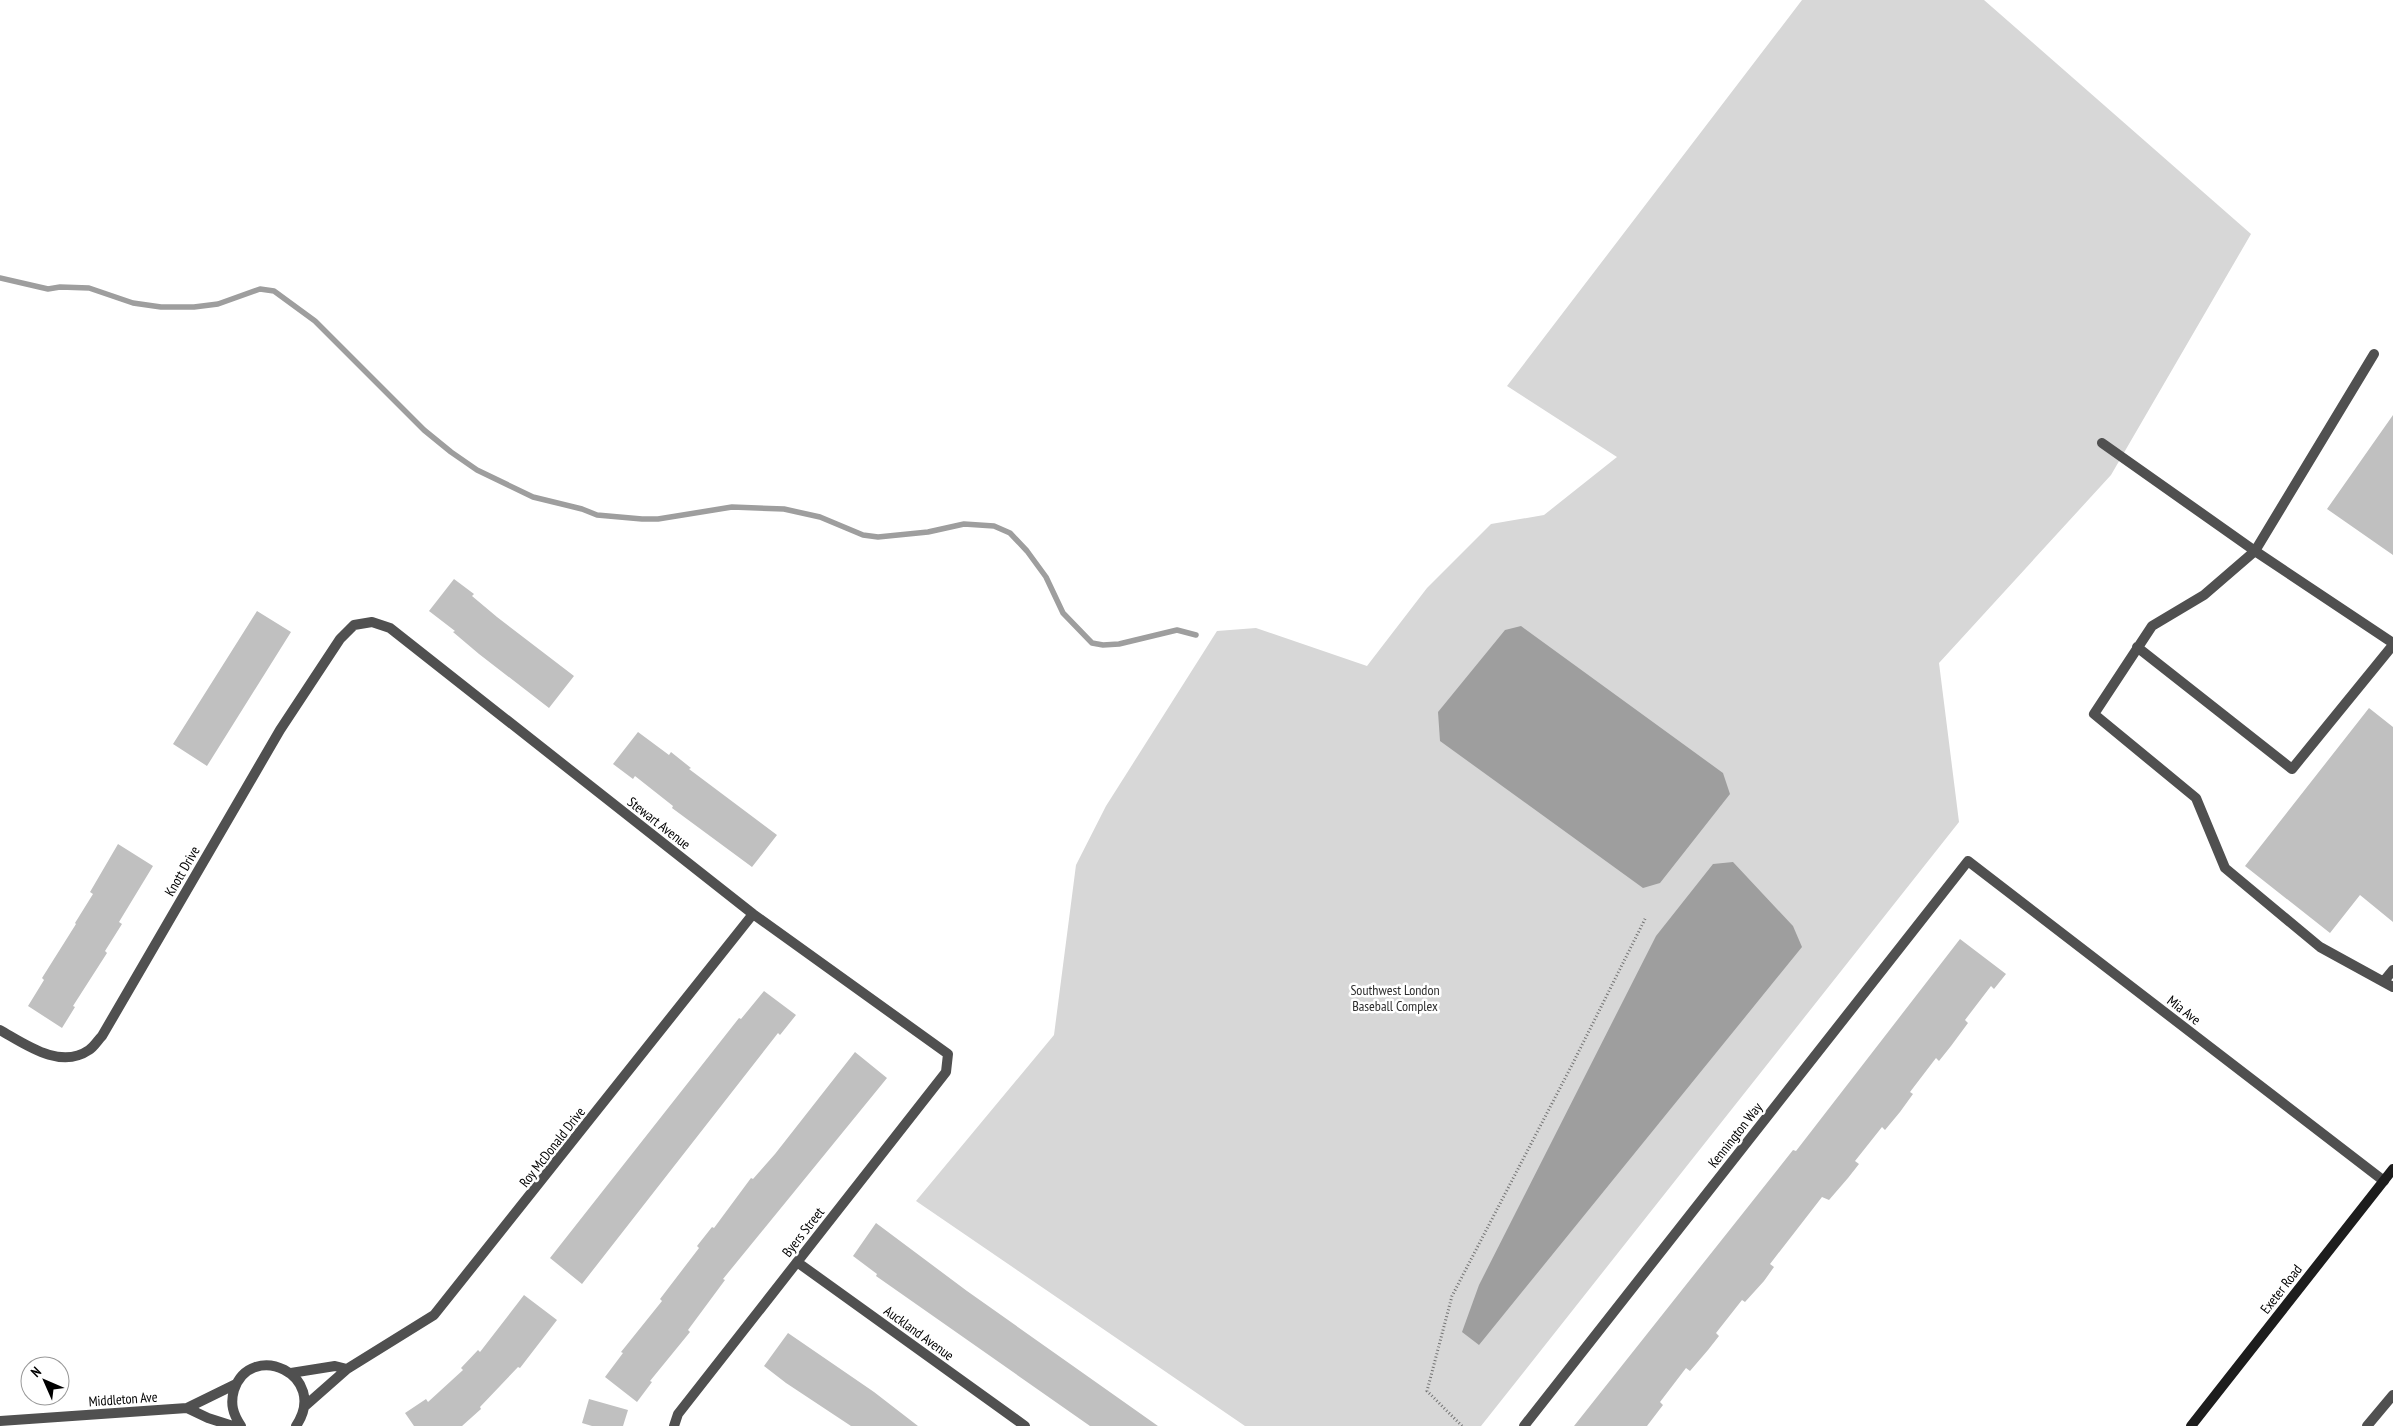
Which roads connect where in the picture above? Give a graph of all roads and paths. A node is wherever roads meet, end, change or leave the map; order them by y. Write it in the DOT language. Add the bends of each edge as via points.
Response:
graph roads {
  1 [pos="2374,354"];
  2 [pos="2102,443"];
  3 [pos="2255,551"];
  4 [pos="354,625"];
  5 [pos="2393,644"];
  6 [pos="2138,647"];
  7 [pos="1968,860"];
  8 [pos="753,914"];
  9 [pos="1646,917"];
  10 [pos="2393,970"];
  11 [pos="2384,981"];
  12 [pos="2393,987"];
  13 [pos="0,1030"];
  14 [pos="948,1054"];
  15 [pos="2393,1169"];
  16 [pos="2384,1181"];
  17 [pos="797,1262"];
  18 [pos="347,1369"];
  19 [pos="291,1373"];
  20 [pos="236,1384"];
  21 [pos="2393,1395"];
  22 [pos="305,1406"];
  23 [pos="187,1408"];
  24 [pos="0,1421"];
  25 [pos="233,1426"];
  26 [pos="241,1426"];
  27 [pos="296,1426"];
  28 [pos="674,1426"];
  29 [pos="1026,1426"];
  30 [pos="1462,1426"];
  31 [pos="1524,1426"];
  32 [pos="2191,1426"];
  33 [pos="2367,1426"];
  1 -- 3 [label="street"];
  2 -- 3 [label="street"];
  3 -- 5 [label="street"];
  3 -- 6 [label="street" via="2204,595 2152,626"];
  4 -- 8 [label="street, Stewart Avenue" via="372,622 390,628"];
  4 -- 13 [label="street, Knott Drive" via="340,639 280,730 102,1036 89,1050 74,1056 52,1057"];
  5 -- 6 [label="street" via="2292,769"];
  6 -- 11 [label="street" via="2094,714 2196,798 2225,868 2320,946"];
  7 -- 16 [label="street, Mia Ave"];
  7 -- 31 [label="street, Kennington Way"];
  8 -- 14 [label="street, Stewart Avenue"];
  8 -- 18 [label="street, Roy McDonald Drive" via="434,1315"];
  9 -- 30 [label="path" via="1452,1296 1427,1391"];
  10 -- 11 [label="street"];
  11 -- 12 [label="street"];
  14 -- 17 [label="street, Byers Street" via="946,1072"];
  15 -- 16 [label="main road, Exeter Road"];
  16 -- 32 [label="main road, Exeter Road"];
  17 -- 28 [label="street, Byers Street" via="678,1414"];
  17 -- 29 [label="street, Auckland Avenue"];
  18 -- 19 [label="street" via="334,1366"];
  18 -- 22 [label="street, Roy McDonald Drive"];
  19 -- 20 [label="street" via="280,1367 261,1366 244,1374"];
  19 -- 22 [label="street" via="302,1387"];
  20 -- 23 [label="street"];
  20 -- 26 [label="street" via="232,1399 234,1415"];
  21 -- 33 [label="street"];
  22 -- 27 [label="street"];
  23 -- 24 [label="street, Middleton Ave"];
  23 -- 25 [label="street"];
}
